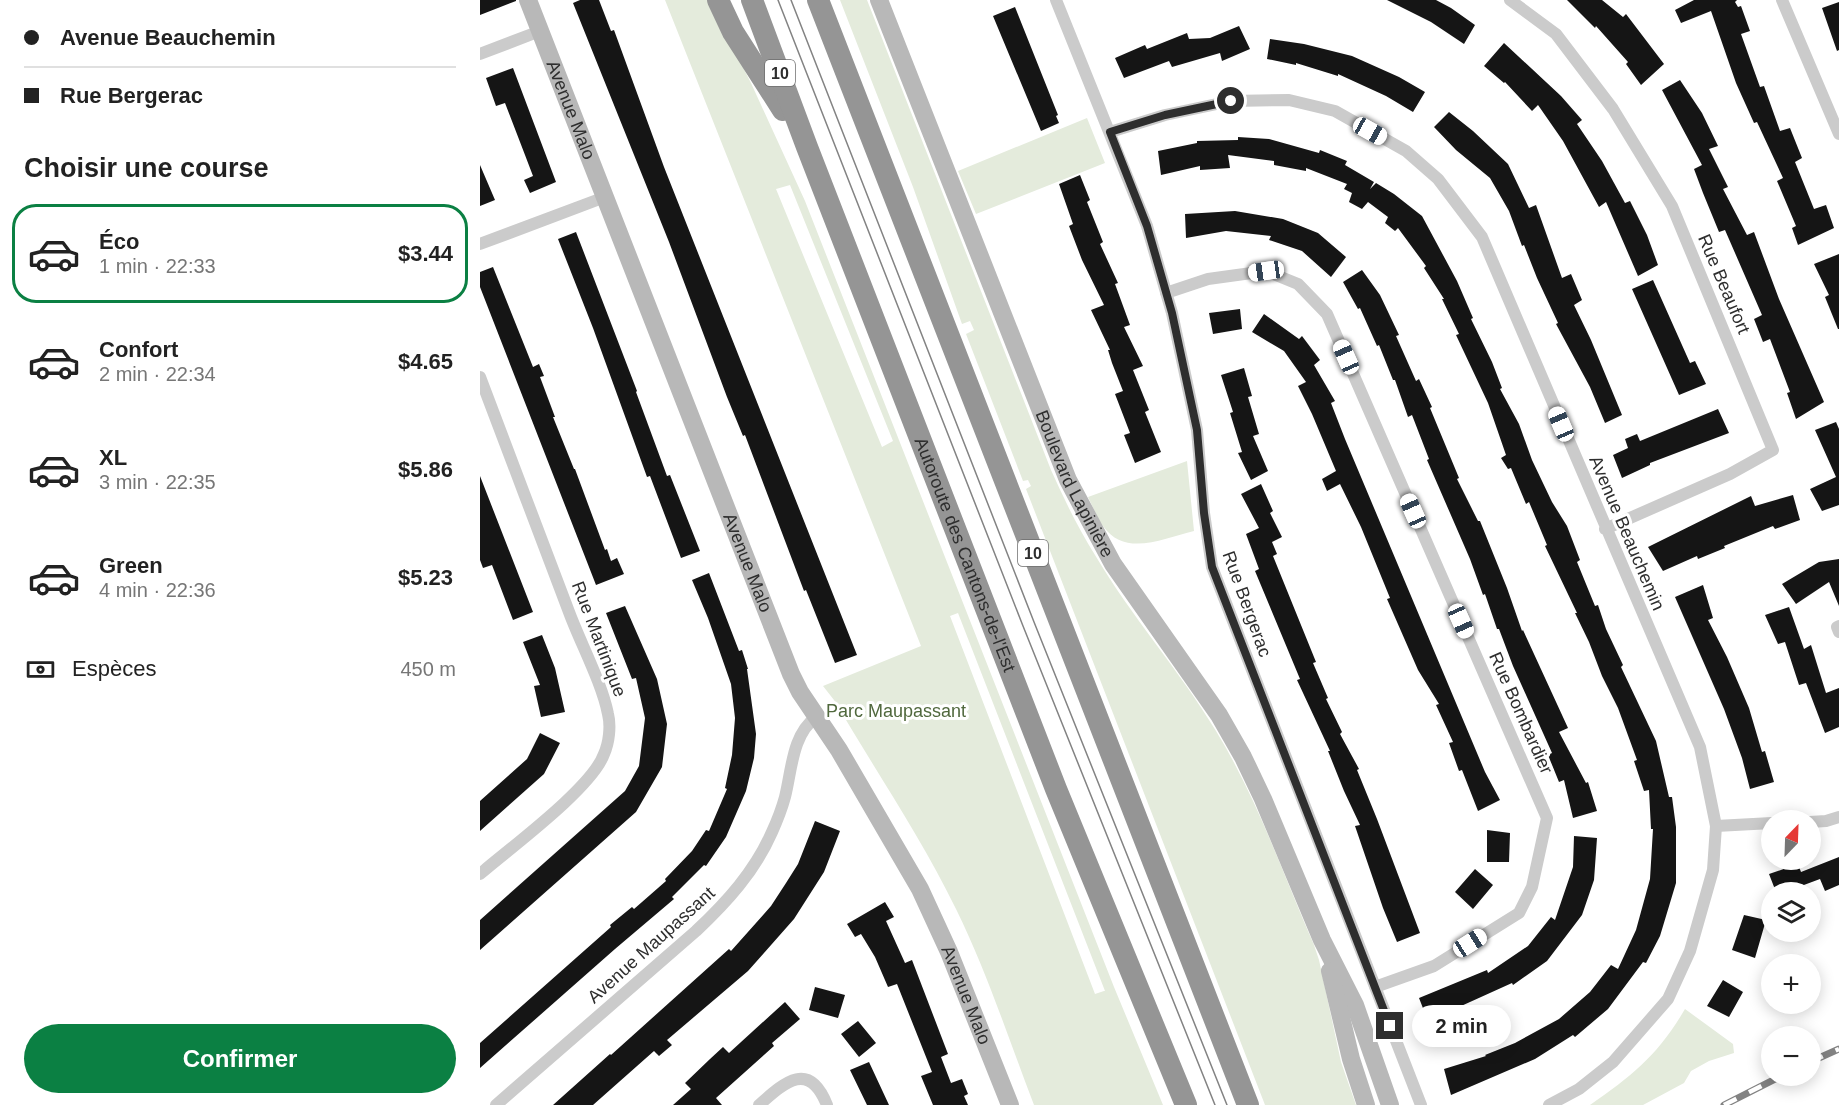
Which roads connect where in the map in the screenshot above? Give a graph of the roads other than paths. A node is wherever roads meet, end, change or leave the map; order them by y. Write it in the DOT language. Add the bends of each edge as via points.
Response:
graph roads {
  1 [pos="528,0"];
  2 [pos="718,0"];
  3 [pos="752,0"];
  4 [pos="818,0"];
  5 [pos="879,0"];
  6 [pos="1056,0"];
  7 [pos="1510,0"];
  8 [pos="1782,0"];
  9 [pos="540,31"];
  10 [pos="480,54"];
  11 [pos="1110,132"];
  12 [pos="1839,134"];
  13 [pos="807,147"];
  14 [pos="605,197"];
  15 [pos="480,244"];
  16 [pos="1166,293"];
  17 [pos="480,377"];
  18 [pos="1605,529"];
  19 [pos="1839,626"];
  20 [pos="1839,632"];
  21 [pos="816,717"];
  22 [pos="1839,817"];
  23 [pos="1821,821"];
  24 [pos="1761,824"];
  25 [pos="1716,826"];
  26 [pos="480,874"];
  27 [pos="1322,940"];
  28 [pos="1375,987"];
  29 [pos="496,1105"];
  30 [pos="759,1105"];
  31 [pos="827,1105"];
  32 [pos="1010,1105"];
  33 [pos="1186,1105"];
  34 [pos="1248,1105"];
  35 [pos="1366,1105"];
  36 [pos="1390,1105"];
  37 [pos="1421,1105"];
  38 [pos="1549,1105"];
  1 -- 9 [label="main road, Avenue Malo"];
  2 -- 13 [label="highway" via="733,32"];
  3 -- 13 [label="highway, Autoroute des Cantons-de-l'Est / 10"];
  4 -- 34 [label="highway, 10"];
  5 -- 27 [label="main road, Boulevard Lapinière" via="1068,480 1113,564 1237,744"];
  6 -- 11 [label="street, Rue Bergerac"];
  7 -- 18 [label="street, Rue Beaufort" via="1556,34 1613,109 1672,206 1773,450 1730,474"];
  8 -- 12 [label="street"];
  9 -- 10 [label="street"];
  9 -- 14 [label="main road, Avenue Malo"];
  11 -- 16 [label="street, Rue Bergerac" via="1147,226"];
  11 -- 18 [label="street, Avenue Beauchemin" via="1231,101 1289,100 1335,111 1406,151 1438,178 1482,237"];
  13 -- 33 [label="highway, Autoroute des Cantons-de-l'Est / 10" via="1056,789"];
  14 -- 15 [label="street"];
  14 -- 21 [label="main road, Avenue Malo" via="791,674"];
  16 -- 28 [label="street, Rue Bergerac" via="1197,430 1212,567"];
  16 -- 28 [label="street, Rue Bombardier" via="1208,279 1266,271 1298,284 1327,314 1547,818 1532,886 1519,914 1434,966"];
  17 -- 26 [label="street, Rue Martinique" via="602,695 609,737 604,755 586,781"];
  18 -- 25 [label="street, Avenue Beauchemin" via="1700,747"];
  19 -- 20 [label="street"];
  21 -- 29 [label="street, Avenue Maupassant" via="799,738 771,833 749,873 724,904"];
  21 -- 32 [label="main road, Avenue Malo" via="923,895"];
  22 -- 23 [label="street"];
  24 -- 25 [label="street"];
  25 -- 38 [label="street, Avenue Beauchemin" via="1713,870 1690,951 1668,999 1613,1062 1579,1089"];
  27 -- 35 [label="main road, Boulevard Lapinière"];
  27 -- 36 [label="main road, Boulevard Lapinière" via="1355,1005"];
  28 -- 37 [label="street, Rue Bergerac"];
  30 -- 31 [label="street" via="783,1085 801,1079 818,1086"];
}
